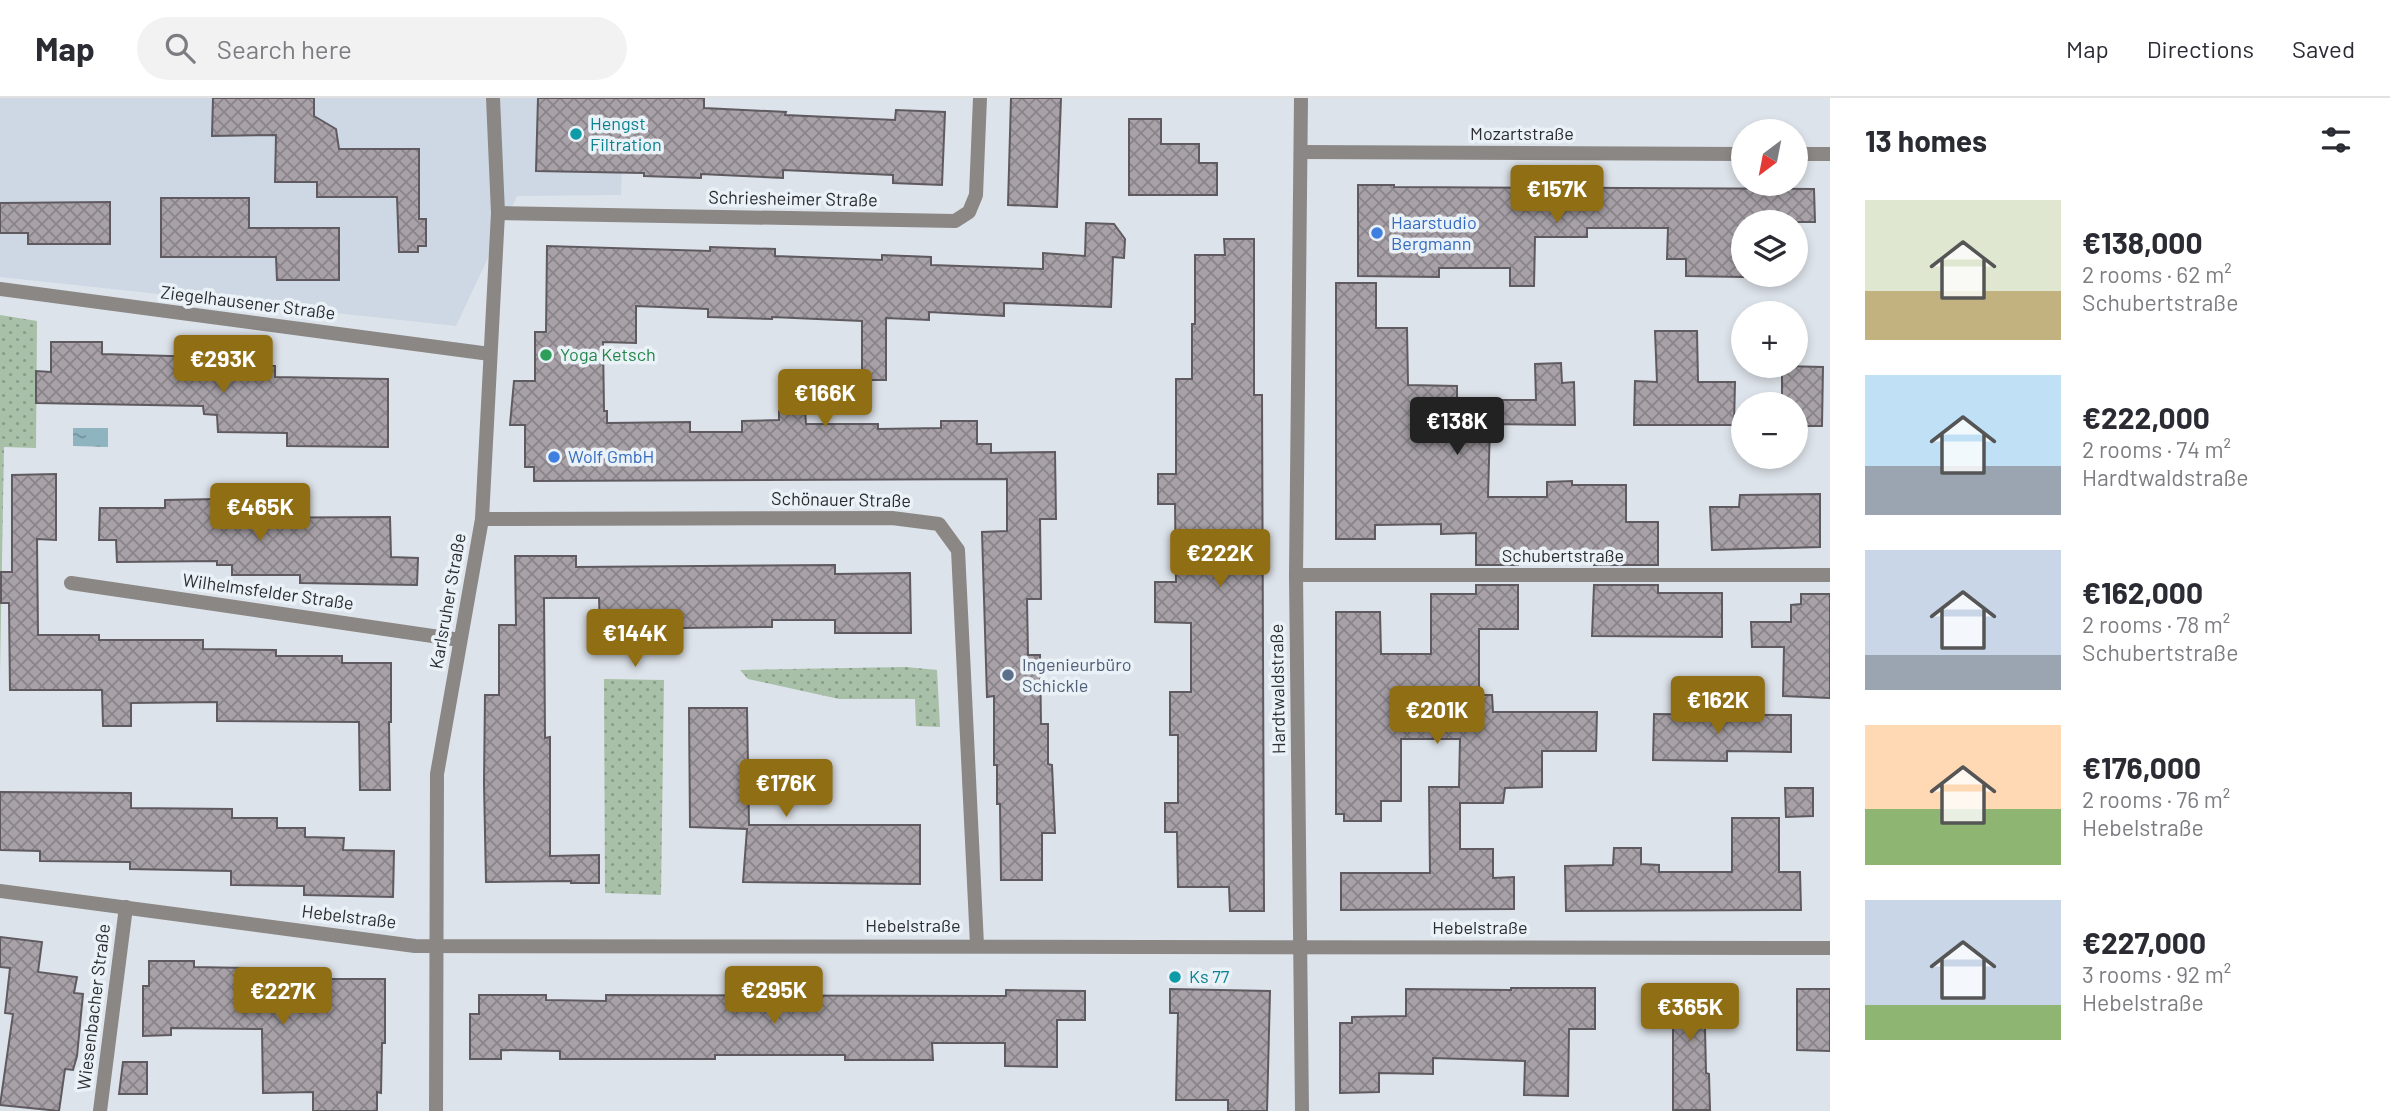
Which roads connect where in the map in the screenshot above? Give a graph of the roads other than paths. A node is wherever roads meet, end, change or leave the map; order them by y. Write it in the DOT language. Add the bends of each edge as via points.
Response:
graph roads {
  1 [pos="493,98"];
  2 [pos="980,98"];
  3 [pos="1301,98"];
  4 [pos="1301,152"];
  5 [pos="1731,154"];
  6 [pos="1808,154"];
  7 [pos="1830,154"];
  8 [pos="498,213"];
  9 [pos="0,289"];
  10 [pos="490,354"];
  11 [pos="482,519"];
  12 [pos="1296,575"];
  13 [pos="1830,575"];
  14 [pos="71,583"];
  15 [pos="460,640"];
  16 [pos="0,891"];
  17 [pos="126,908"];
  18 [pos="436,946"];
  19 [pos="977,946"];
  20 [pos="1301,947"];
  21 [pos="1830,948"];
  22 [pos="100,1111"];
  23 [pos="436,1111"];
  24 [pos="1302,1111"];
  1 -- 8 [label="street, Karlsruher Straße"];
  2 -- 8 [label="street, Schriesheimer Straße" via="976,195 968,212 955,222"];
  3 -- 4 [label="street, Hardtwaldstraße"];
  4 -- 5 [label="street, Mozartstraße"];
  4 -- 12 [label="street, Hardtwaldstraße"];
  6 -- 7 [label="street"];
  8 -- 10 [label="street, Karlsruher Straße"];
  9 -- 10 [label="street, Ziegelhausener Straße"];
  10 -- 11 [label="street, Karlsruher Straße"];
  11 -- 15 [label="street, Karlsruher Straße"];
  11 -- 19 [label="street, Schönauer Straße" via="892,518 939,524 958,550"];
  12 -- 13 [label="street, Schubertstraße"];
  12 -- 20 [label="street, Hardtwaldstraße"];
  14 -- 15 [label="street, Wilhelmsfelder Straße"];
  15 -- 18 [label="street, Karlsruher Straße" via="437,775"];
  16 -- 17 [label="street, Hebelstraße"];
  17 -- 18 [label="street, Hebelstraße"];
  17 -- 22 [label="street, Wiesenbacher Straße"];
  18 -- 19 [label="street, Hebelstraße"];
  18 -- 23 [label="street, Karlsruher Straße"];
  19 -- 20 [label="street, Hebelstraße"];
  20 -- 21 [label="street, Hebelstraße"];
  20 -- 24 [label="street, Hardtwaldstraße"];
}
